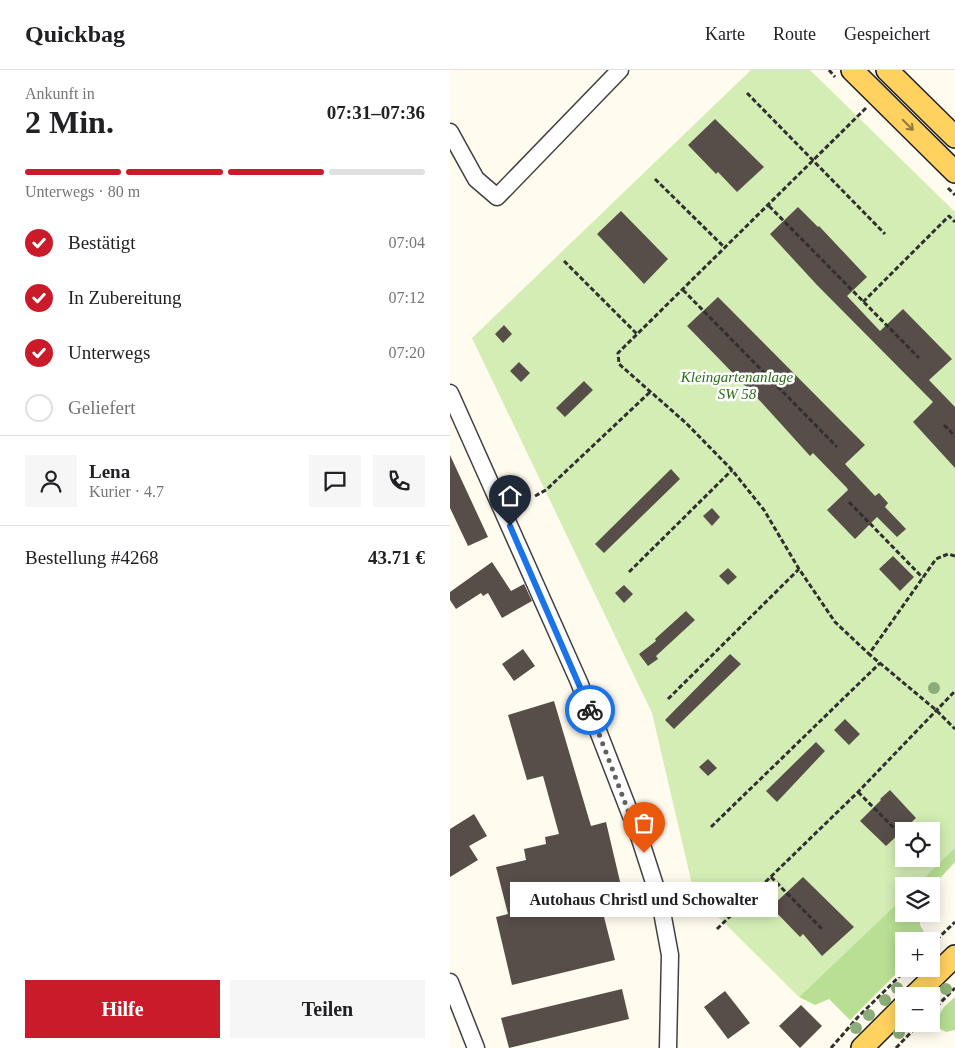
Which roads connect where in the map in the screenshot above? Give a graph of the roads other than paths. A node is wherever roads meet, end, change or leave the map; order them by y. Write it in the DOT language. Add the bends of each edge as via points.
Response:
graph roads {
  1 [pos="620,70"];
  2 [pos="852,70"];
  3 [pos="887,70"];
  4 [pos="450,132"];
  5 [pos="955,137"];
  6 [pos="955,172"];
  7 [pos="450,393"];
  8 [pos="454,413"];
  9 [pos="955,956"];
  10 [pos="450,982"];
  11 [pos="923,987"];
  12 [pos="895,1015"];
  13 [pos="476,1048"];
  14 [pos="668,1048"];
  15 [pos="862,1048"];
  1 -- 4 [label="street" via="497,196 476,179"];
  2 -- 6 [label="main road, one-way"];
  3 -- 5 [label="main road"];
  7 -- 8 [label="street"];
  8 -- 14 [label="street" via="579,682 640,839 660,901 670,955"];
  9 -- 11 [label="main road"];
  10 -- 13 [label="street"];
  12 -- 15 [label="main road"];
}
